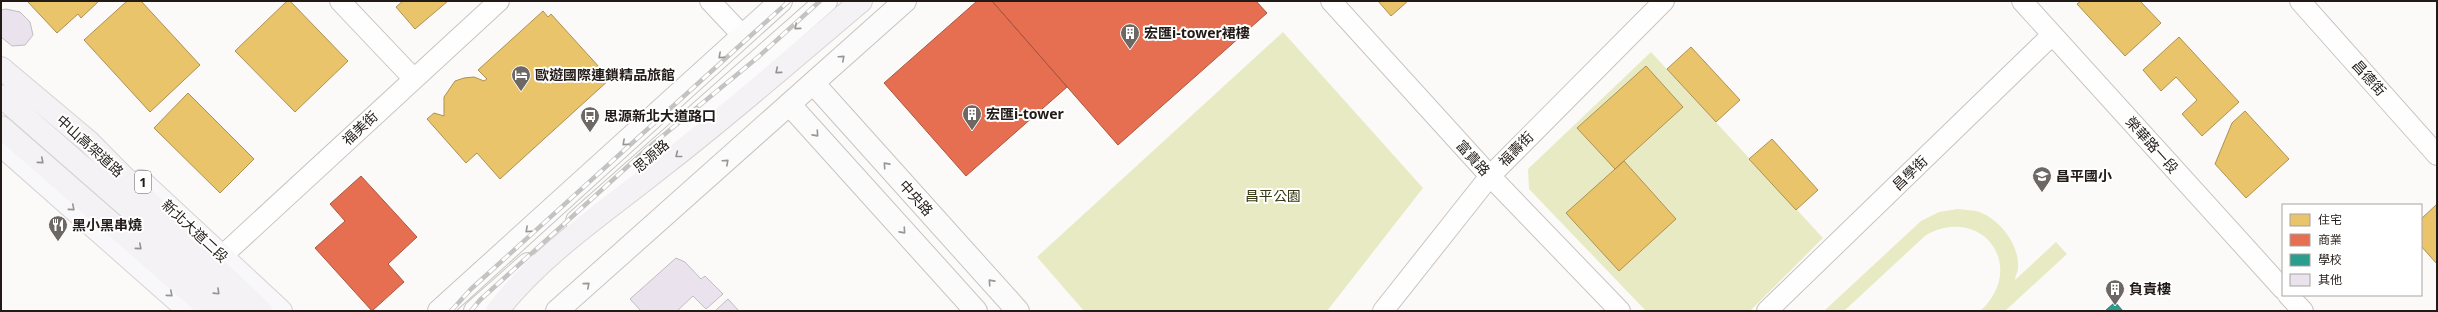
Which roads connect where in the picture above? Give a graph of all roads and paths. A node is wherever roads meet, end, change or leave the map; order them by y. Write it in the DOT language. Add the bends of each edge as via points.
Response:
graph roads {
  1 [pos="340,1"];
  2 [pos="499,1"];
  3 [pos="710,1"];
  4 [pos="781,1"];
  5 [pos="826,1"];
  6 [pos="861,1"];
  7 [pos="905,1"];
  8 [pos="1331,1"];
  9 [pos="1664,1"];
  10 [pos="2022,1"];
  11 [pos="2300,1"];
  12 [pos="2052,35"];
  13 [pos="742,36"];
  14 [pos="1,57"];
  15 [pos="1,68"];
  16 [pos="414,79"];
  17 [pos="814,84"];
  18 [pos="1,96"];
  19 [pos="790,105"];
  20 [pos="1,127"];
  21 [pos="1,145"];
  22 [pos="2437,155"];
  23 [pos="1490,176"];
  24 [pos="222,256"];
  25 [pos="2282,288"];
  26 [pos="2289,296"];
  27 [pos="189,311"];
  28 [pos="212,311"];
  29 [pos="236,311"];
  30 [pos="261,311"];
  31 [pos="281,311"];
  32 [pos="439,311"];
  33 [pos="475,311"];
  34 [pos="496,311"];
  35 [pos="557,311"];
  36 [pos="976,311"];
  37 [pos="1018,311"];
  38 [pos="1383,311"];
  39 [pos="1620,311"];
  40 [pos="1767,311"];
  41 [pos="2303,311"];
  1 -- 16 [label="street"];
  2 -- 16 [label="street, 福美街"];
  3 -- 13 [label="street"];
  4 -- 13 [label="main road, 思源路"];
  5 -- 33 [label="main road, 思源路, one-way"];
  6 -- 34 [label="highway, one-way" via="694,142 556,251"];
  17 -- 7 [label="main road, one-way"];
  8 -- 23 [label="street, 富貴路"];
  9 -- 23 [label="street, 福壽街"];
  10 -- 12 [label="street, 榮華路一段"];
  11 -- 22 [label="street, 昌德街"];
  12 -- 25 [label="street, 榮華路一段"];
  12 -- 40 [label="street, 昌學街"];
  13 -- 32 [label="main road, 思源路, one-way"];
  14 -- 24 [label="main road, 新北大道二段 / 1" via="74,118"];
  15 -- 30 [label="highway, 中山高架道路 / 1" via="89,142"];
  16 -- 24 [label="street, 福美街"];
  17 -- 19 [label="main road"];
  37 -- 17 [label="main road, 中央路, one-way"];
  18 -- 29 [label="highway, one-way" via="128,207"];
  35 -- 19 [label="main road, one-way"];
  19 -- 36 [label="main road, one-way"];
  20 -- 28 [label="highway, one-way"];
  21 -- 27 [label="main road, one-way"];
  23 -- 38 [label="street, 福壽街"];
  23 -- 39 [label="street, 富貴路"];
  24 -- 31 [label="main road, 新北大道二段 / 1"];
  26 -- 41 [label="street"];
}
